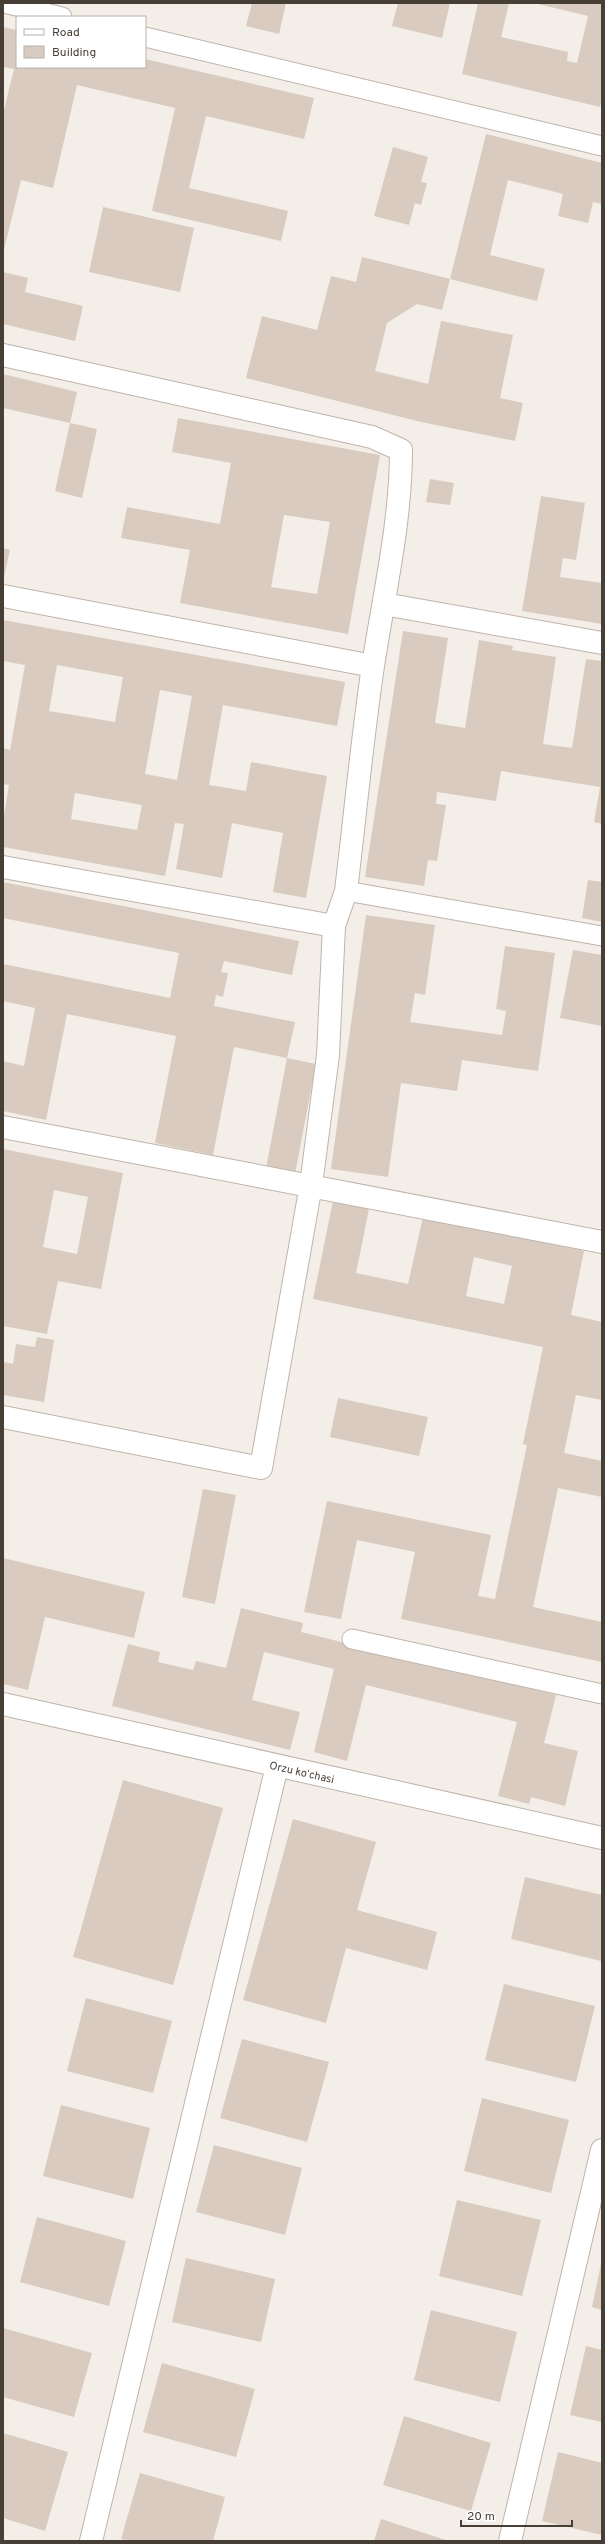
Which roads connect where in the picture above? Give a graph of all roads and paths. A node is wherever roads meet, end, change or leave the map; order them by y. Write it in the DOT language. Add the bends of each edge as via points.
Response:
graph roads {
  1 [pos="4,3"];
  2 [pos="58,16"];
  3 [pos="146,37"];
  4 [pos="602,146"];
  5 [pos="3,355"];
  6 [pos="3,596"];
  7 [pos="384,604"];
  8 [pos="602,643"];
  9 [pos="373,666"];
  10 [pos="3,867"];
  11 [pos="346,891"];
  12 [pos="334,926"];
  13 [pos="602,936"];
  14 [pos="3,1127"];
  15 [pos="311,1185"];
  16 [pos="602,1242"];
  17 [pos="3,1416"];
  18 [pos="352,1639"];
  19 [pos="602,1694"];
  20 [pos="3,1704"];
  21 [pos="277,1766"];
  22 [pos="602,1838"];
  23 [pos="602,2150"];
  24 [pos="91,2541"];
  25 [pos="510,2541"];
  1 -- 2 [label="lane"];
  3 -- 4 [label="lane"];
  5 -- 7 [label="street" via="372,437 401,450 401,472"];
  6 -- 9 [label="street"];
  7 -- 8 [label="street"];
  7 -- 9 [label="street"];
  9 -- 11 [label="street"];
  10 -- 12 [label="street"];
  11 -- 12 [label="street"];
  11 -- 13 [label="lane"];
  12 -- 15 [label="street" via="328,1055"];
  14 -- 15 [label="street"];
  15 -- 16 [label="street"];
  15 -- 17 [label="street" via="260,1468"];
  18 -- 19 [label="lane"];
  20 -- 21 [label="street, Orzu koʻchasi"];
  21 -- 22 [label="street, Orzu koʻchasi"];
  21 -- 24 [label="street"];
  23 -- 25 [label="street"];
}
